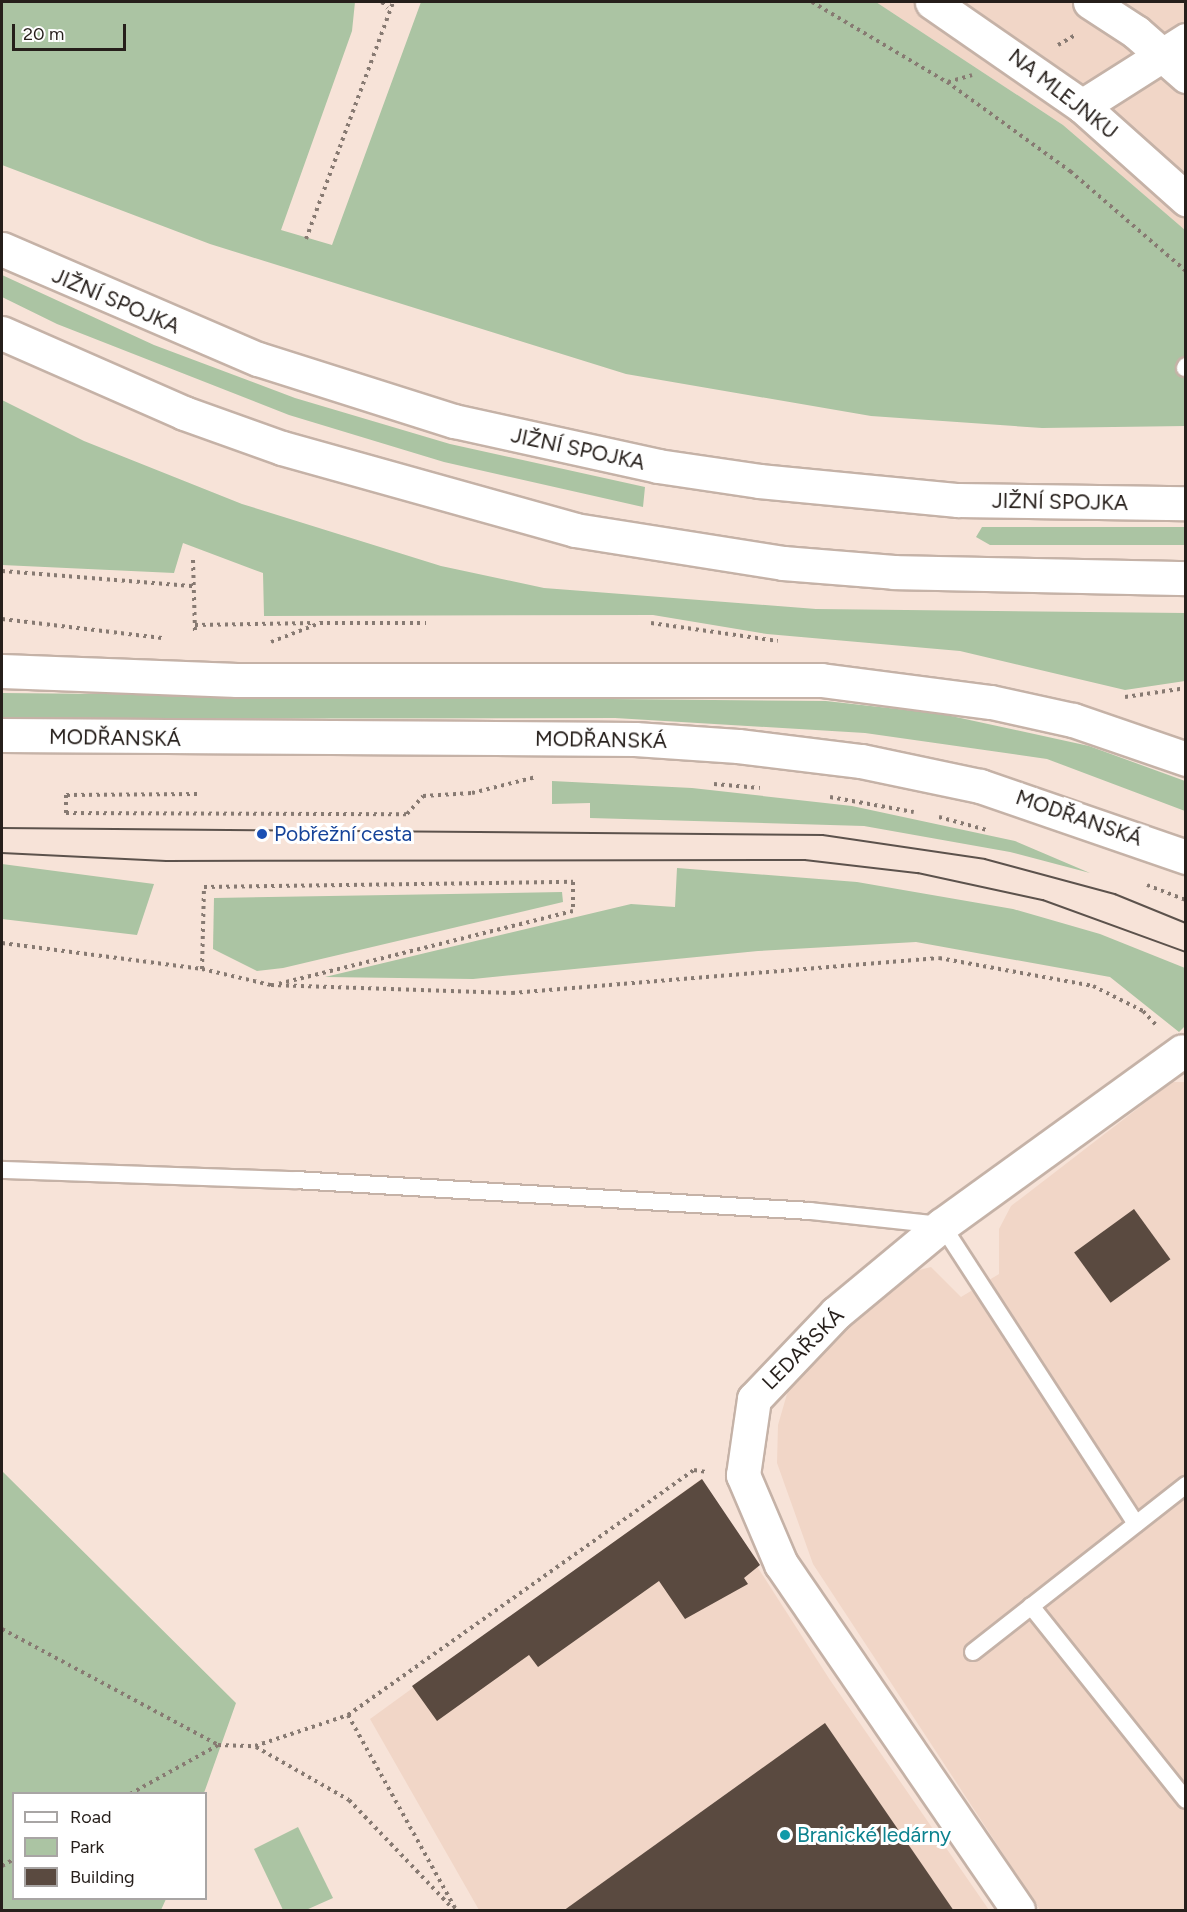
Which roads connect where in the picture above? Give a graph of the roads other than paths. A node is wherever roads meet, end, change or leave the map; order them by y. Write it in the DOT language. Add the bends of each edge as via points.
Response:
graph roads {
  1 [pos="932,2"];
  2 [pos="1090,2"];
  3 [pos="1173,46"];
  4 [pos="1185,76"];
  5 [pos="1082,106"];
  6 [pos="1185,199"];
  7 [pos="2,249"];
  8 [pos="2,333"];
  9 [pos="1185,502"];
  10 [pos="1185,578"];
  11 [pos="2,671"];
  12 [pos="2,735"];
  13 [pos="1185,759"];
  14 [pos="1185,857"];
  15 [pos="1184,1053"];
  16 [pos="2,1170"];
  17 [pos="942,1225"];
  18 [pos="1183,1493"];
  19 [pos="1136,1524"];
  20 [pos="1031,1606"];
  21 [pos="973,1652"];
  22 [pos="1185,1800"];
  23 [pos="1018,1911"];
  1 -- 5 [label="main road, NA MLEJNKU"];
  2 -- 3 [label="main road"];
  3 -- 4 [label="main road"];
  3 -- 5 [label="main road"];
  5 -- 6 [label="main road, NA MLEJNKU"];
  7 -- 9 [label="main road, JIŽNÍ SPOJKA" via="258,359 454,421 658,466 770,483 958,500"];
  8 -- 10 [label="main road" via="173,408 282,448 575,530 749,558 894,572"];
  11 -- 13 [label="main road" via="237,680 821,680 991,702 1073,720"];
  12 -- 14 [label="main road, MODŘANSKÁ" via="634,739 738,746 861,761 980,786"];
  15 -- 17 [label="main road, LEDAŘSKÁ"];
  16 -- 17 [label="lane" via="307,1181 810,1211"];
  17 -- 19 [label="lane"];
  17 -- 23 [label="main road, LEDAŘSKÁ" via="836,1313 754,1399 743,1475 781,1564"];
  18 -- 19 [label="lane"];
  19 -- 20 [label="lane"];
  20 -- 21 [label="lane"];
  20 -- 22 [label="lane"];
}
